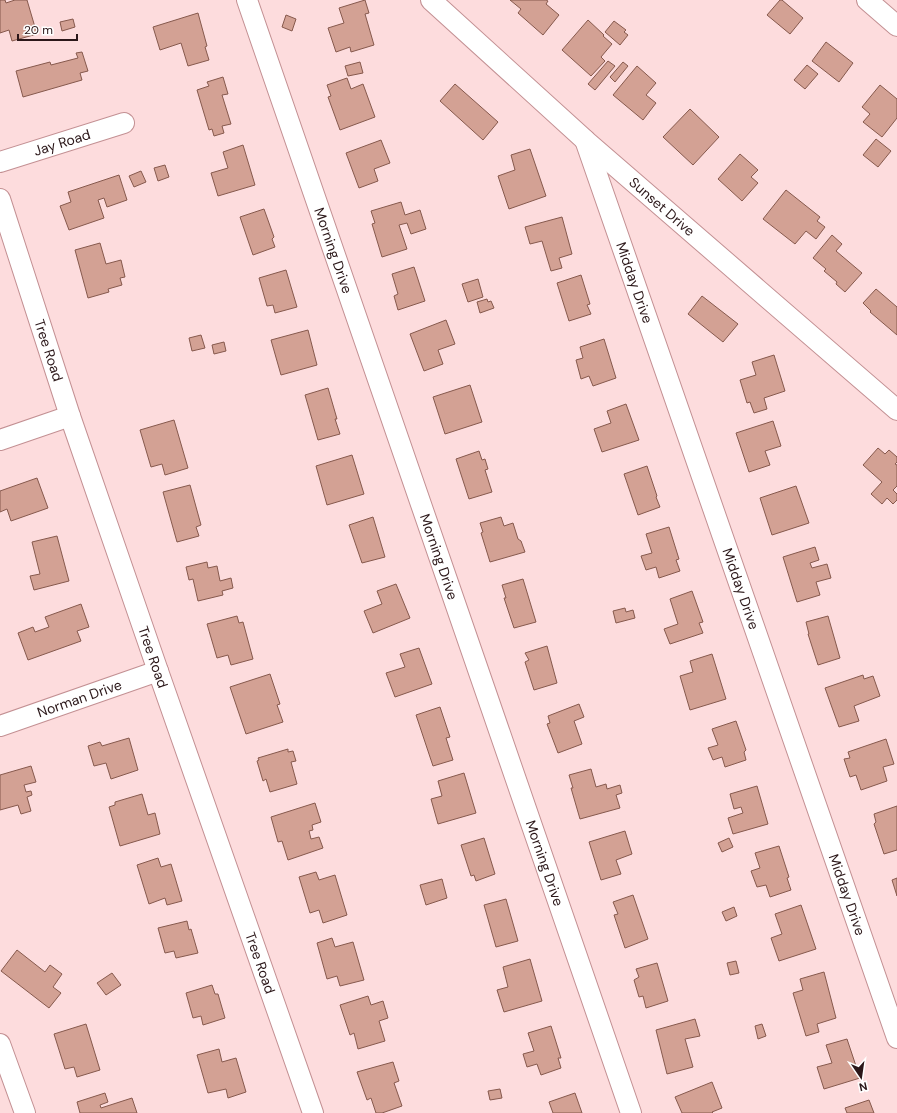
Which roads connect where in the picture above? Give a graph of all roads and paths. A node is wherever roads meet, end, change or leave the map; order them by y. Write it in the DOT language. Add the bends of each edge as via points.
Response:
graph roads {
  1 [pos="247,0"];
  2 [pos="430,0"];
  3 [pos="867,0"];
  4 [pos="897,26"];
  5 [pos="124,123"];
  6 [pos="585,140"];
  7 [pos="0,162"];
  8 [pos="0,199"];
  9 [pos="897,410"];
  10 [pos="70,416"];
  11 [pos="0,440"];
  12 [pos="158,672"];
  13 [pos="0,726"];
  14 [pos="897,1038"];
  15 [pos="0,1044"];
  16 [pos="25,1113"];
  17 [pos="313,1113"];
  18 [pos="631,1113"];
  1 -- 18 [label="street, Morning Drive"];
  2 -- 6 [label="street, Sunset Drive"];
  3 -- 4 [label="street"];
  5 -- 7 [label="street, Jay Road"];
  6 -- 9 [label="street, Sunset Drive"];
  6 -- 14 [label="street, Midday Drive"];
  8 -- 10 [label="street, Tree Road"];
  10 -- 11 [label="street"];
  10 -- 12 [label="street, Tree Road"];
  12 -- 13 [label="street, Norman Drive"];
  12 -- 17 [label="street, Tree Road"];
  15 -- 16 [label="street"];
}
